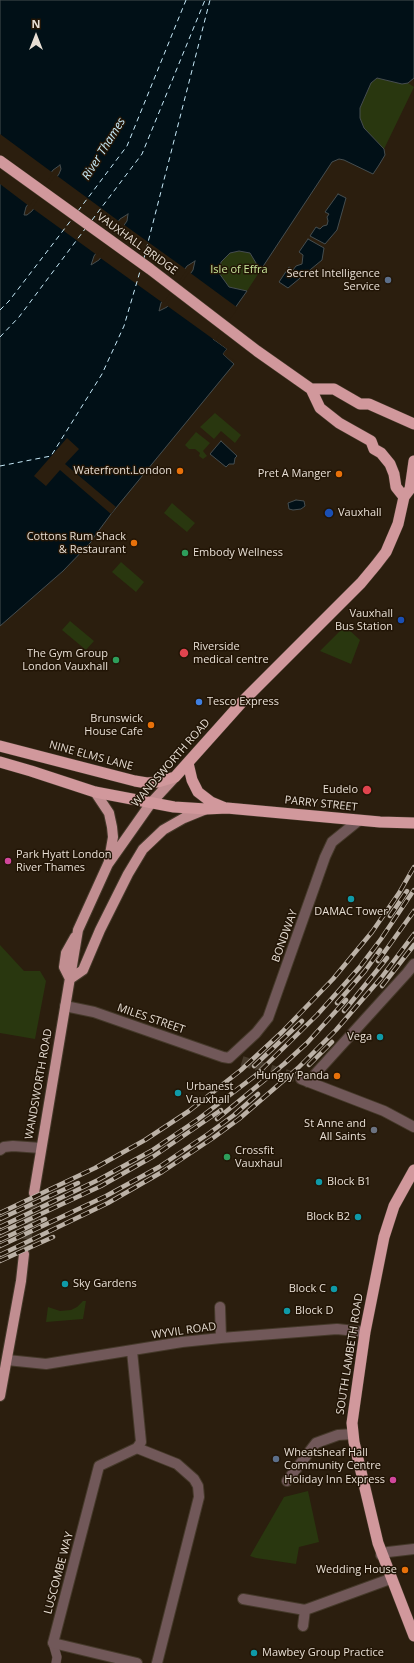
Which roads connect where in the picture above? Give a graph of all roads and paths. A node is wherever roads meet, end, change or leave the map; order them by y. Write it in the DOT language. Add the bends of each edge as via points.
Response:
graph roads {
  1 [pos="0,162"];
  2 [pos="311,389"];
  3 [pos="414,424"];
  4 [pos="414,461"];
  5 [pos="404,497"];
  6 [pos="0,746"];
  7 [pos="0,762"];
  8 [pos="188,763"];
  9 [pos="175,777"];
  10 [pos="96,792"];
  11 [pos="152,803"];
  12 [pos="226,808"];
  13 [pos="206,809"];
  14 [pos="358,821"];
  15 [pos="414,822"];
  16 [pos="108,864"];
  17 [pos="414,964"];
  18 [pos="70,979"];
  19 [pos="66,1006"];
  20 [pos="229,1058"];
  21 [pos="414,1127"];
  22 [pos="41,1148"];
  23 [pos="0,1150"];
  24 [pos="414,1170"];
  25 [pos="34,1193"];
  26 [pos="24,1254"];
  27 [pos="220,1307"];
  28 [pos="365,1332"];
  29 [pos="221,1338"];
  30 [pos="132,1351"];
  31 [pos="7,1360"];
  32 [pos="0,1396"];
  33 [pos="353,1434"];
  34 [pos="137,1448"];
  35 [pos="287,1481"];
  36 [pos="414,1549"];
  37 [pos="381,1554"];
  38 [pos="390,1579"];
  39 [pos="243,1599"];
  40 [pos="305,1610"];
  41 [pos="303,1626"];
  42 [pos="414,1636"];
  43 [pos="52,1643"];
  44 [pos="56,1663"];
  45 [pos="135,1663"];
  46 [pos="157,1663"];
  1 -- 2 [label="highway, VAUXHALL BRIDGE" via="150,269"];
  2 -- 3 [label="highway" via="334,389 360,404 370,404"];
  2 -- 5 [label="highway" via="320,408 339,423 371,440 374,448 390,464 396,487"];
  4 -- 5 [label="highway, WANDSWORTH ROAD" via="410,489"];
  5 -- 8 [label="highway, WANDSWORTH ROAD" via="392,539 376,565 243,701"];
  6 -- 9 [label="highway, NINE ELMS LANE" via="141,782 158,782"];
  7 -- 10 [label="highway"];
  8 -- 9 [label="highway, WANDSWORTH ROAD"];
  8 -- 12 [label="highway, PARRY STREET" via="198,792 211,802"];
  9 -- 11 [label="main road, WANDSWORTH ROAD"];
  10 -- 11 [label="highway"];
  10 -- 16 [label="main road, WANDSWORTH ROAD" via="109,813 112,827 113,837"];
  11 -- 13 [label="highway, PARRY STREET"];
  11 -- 16 [label="main road, WANDSWORTH ROAD"];
  12 -- 13 [label="highway, PARRY STREET"];
  12 -- 14 [label="highway, PARRY STREET"];
  13 -- 18 [label="main road" via="163,830 143,849 100,930 83,970"];
  14 -- 15 [label="highway, PARRY STREET"];
  14 -- 20 [label="street, BONDWAY" via="332,842 325,857 268,1018"];
  16 -- 18 [label="main road, WANDSWORTH ROAD" via="66,953 64,967"];
  17 -- 21 [label="street" via="304,1081 384,1112"];
  18 -- 19 [label="main road, WANDSWORTH ROAD"];
  19 -- 20 [label="street, MILES STREET" via="94,1012"];
  19 -- 22 [label="main road, WANDSWORTH ROAD"];
  22 -- 23 [label="street" via="13,1146"];
  22 -- 25 [label="main road, WANDSWORTH ROAD"];
  24 -- 28 [label="highway, SOUTH LAMBETH ROAD" via="394,1206 384,1237"];
  26 -- 31 [label="main road"];
  27 -- 29 [label="street"];
  28 -- 29 [label="street, WYVIL ROAD" via="337,1329"];
  28 -- 33 [label="highway, SOUTH LAMBETH ROAD" via="353,1416"];
  29 -- 30 [label="street, WYVIL ROAD"];
  30 -- 31 [label="street, WYVIL ROAD" via="46,1364"];
  30 -- 34 [label="street" via="140,1442"];
  31 -- 32 [label="main road"];
  33 -- 35 [label="street" via="338,1435 316,1443"];
  33 -- 37 [label="highway, SOUTH LAMBETH ROAD"];
  34 -- 43 [label="street, LUSCOMBE WAY" via="99,1466"];
  34 -- 46 [label="street" via="177,1464 198,1486 199,1497"];
  36 -- 37 [label="street"];
  37 -- 38 [label="highway, SOUTH LAMBETH ROAD"];
  38 -- 40 [label="street"];
  38 -- 42 [label="highway, SOUTH LAMBETH ROAD"];
  39 -- 40 [label="street"];
  40 -- 41 [label="street"];
  43 -- 44 [label="street" via="57,1657"];
  43 -- 45 [label="street"];
}
